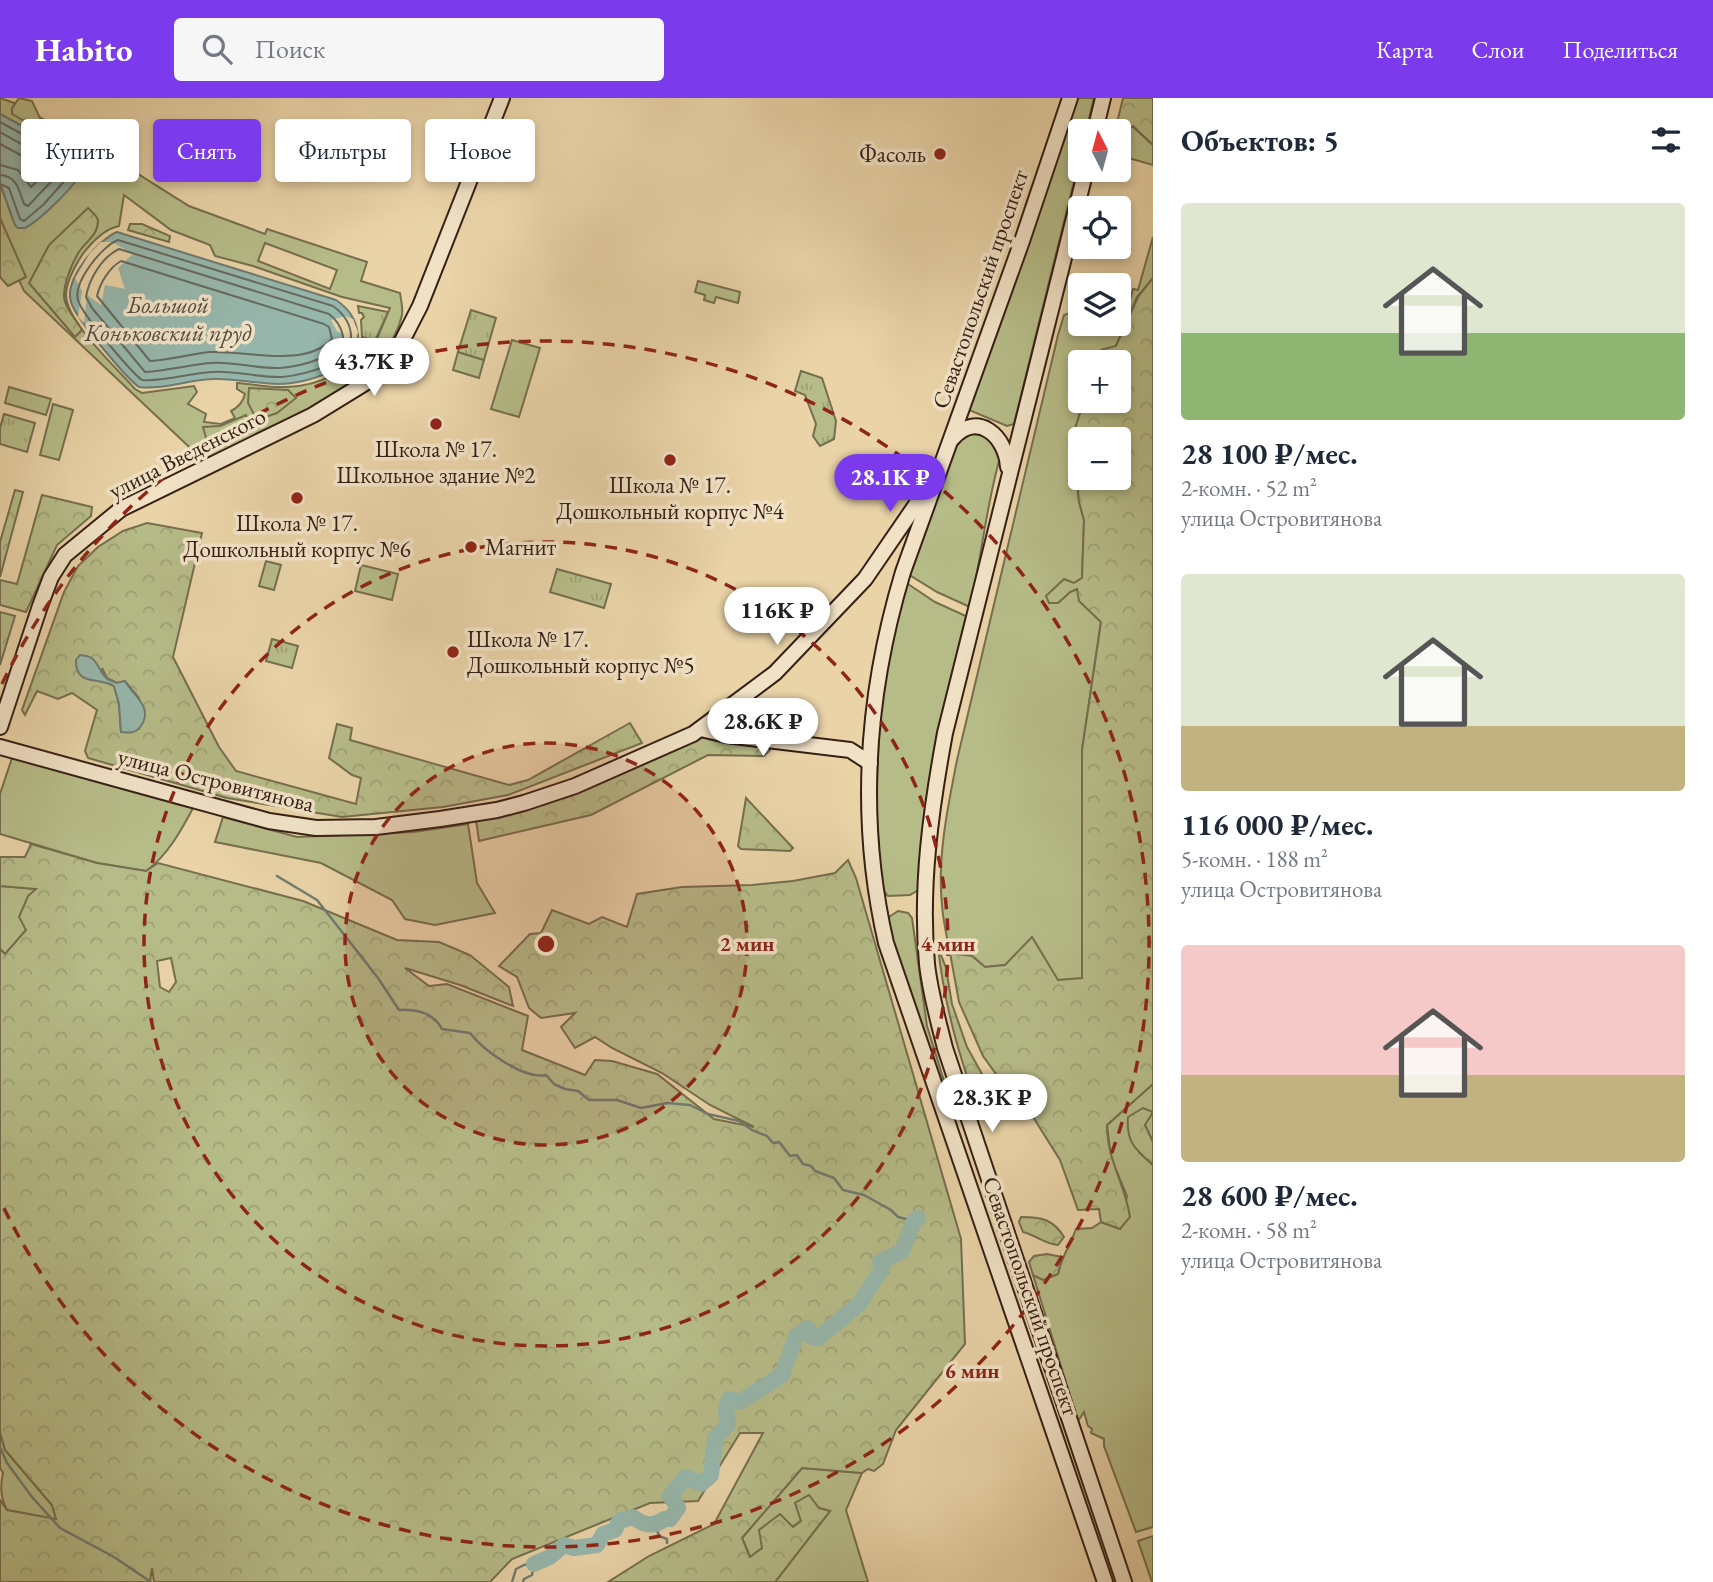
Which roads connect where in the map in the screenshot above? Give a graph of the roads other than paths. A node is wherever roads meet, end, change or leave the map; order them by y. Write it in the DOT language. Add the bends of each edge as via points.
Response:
graph roads {
  1 [pos="502,98"];
  2 [pos="1070,98"];
  3 [pos="1103,98"];
  4 [pos="1098,119"];
  5 [pos="1083,182"];
  6 [pos="949,443"];
  7 [pos="941,469"];
  8 [pos="1008,475"];
  9 [pos="0,727"];
  10 [pos="701,729"];
  11 [pos="0,747"];
  12 [pos="870,762"];
  13 [pos="1105,1582"];
  14 [pos="1124,1582"];
  1 -- 9 [label="main road, улица Введенского" via="420,306 386,362 370,380 313,415 121,509 65,555 51,577"];
  2 -- 6 [label="main road, Севастопольский проспект"];
  3 -- 4 [label="main road"];
  5 -- 8 [label="main road, Севастопольский проспект"];
  6 -- 7 [label="main road, Севастопольский проспект"];
  6 -- 8 [label="main road" via="961,430 992,432 1005,450"];
  7 -- 10 [label="main road, улица Островитянова" via="865,579 775,673"];
  7 -- 12 [label="main road, Севастопольский проспект" via="888,622 873,706"];
  8 -- 14 [label="main road, Севастопольский проспект" via="935,789 928,846 927,965 945,1048"];
  10 -- 11 [label="main road, улица Островитянова" via="575,786 497,810 376,827 316,828 269,821"];
  10 -- 12 [label="main road" via="831,746 850,750"];
  12 -- 13 [label="main road, Севастопольский проспект" via="870,846 886,943"];
}
